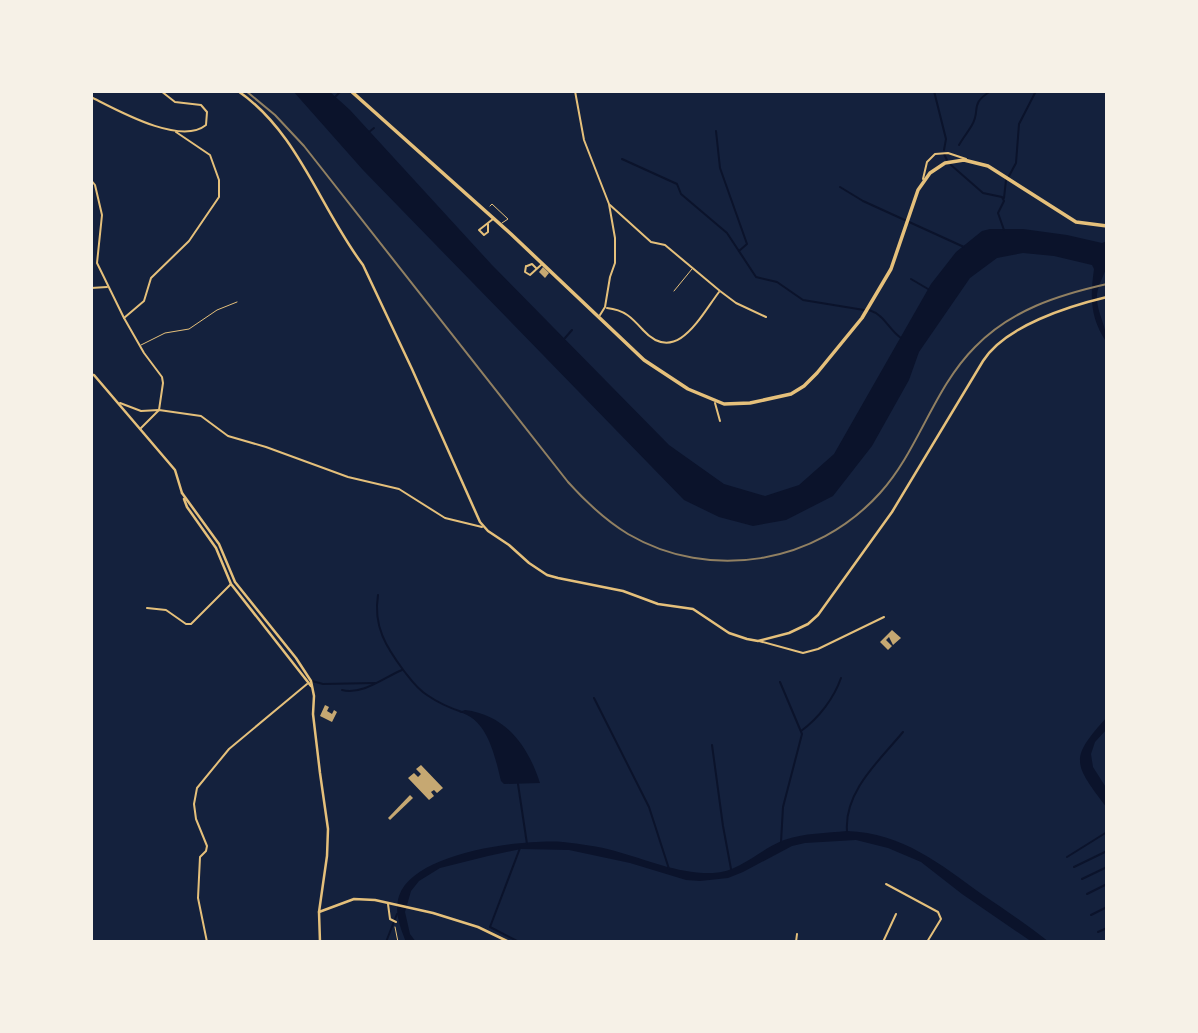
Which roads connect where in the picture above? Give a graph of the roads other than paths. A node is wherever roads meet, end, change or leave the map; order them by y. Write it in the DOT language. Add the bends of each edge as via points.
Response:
graph roads {
  1 [pos="161,91"];
  2 [pos="238,91"];
  3 [pos="351,91"];
  4 [pos="575,91"];
  5 [pos="91,97"];
  6 [pos="176,132"];
  7 [pos="970,161"];
  8 [pos="91,180"];
  9 [pos="923,180"];
  10 [pos="609,204"];
  11 [pos="490,206"];
  12 [pos="500,211"];
  13 [pos="495,216"];
  14 [pos="488,224"];
  15 [pos="501,225"];
  16 [pos="1107,226"];
  17 [pos="534,257"];
  18 [pos="542,264"];
  19 [pos="526,266"];
  20 [pos="692,269"];
  21 [pos="535,272"];
  22 [pos="108,286"];
  23 [pos="91,288"];
  24 [pos="674,291"];
  25 [pos="720,291"];
  26 [pos="1107,297"];
  27 [pos="237,302"];
  28 [pos="605,307"];
  29 [pos="598,317"];
  30 [pos="766,317"];
  31 [pos="124,318"];
  32 [pos="140,345"];
  33 [pos="93,376"];
  34 [pos="113,400"];
  35 [pos="715,402"];
  36 [pos="724,404"];
  37 [pos="159,410"];
  38 [pos="718,410"];
  39 [pos="720,421"];
  40 [pos="140,429"];
  41 [pos="483,527"];
  42 [pos="233,583"];
  43 [pos="148,608"];
  44 [pos="884,617"];
  45 [pos="758,641"];
  46 [pos="310,681"];
  47 [pos="887,884"];
  48 [pos="391,904"];
  49 [pos="319,912"];
  50 [pos="896,914"];
  51 [pos="396,922"];
  52 [pos="797,934"];
  53 [pos="206,942"];
  54 [pos="319,942"];
  55 [pos="509,942"];
  56 [pos="796,942"];
  57 [pos="883,942"];
  58 [pos="927,942"];
  1 -- 6 [label="street" via="175,102 201,105 207,112 208,121 202,128"];
  2 -- 41 [label="street" via="274,121 369,276"];
  3 -- 13 [label="main road"];
  4 -- 10 [label="street" via="584,140"];
  5 -- 6 [label="street"];
  6 -- 31 [label="street" via="210,155 219,180 219,197 189,241 151,278 144,302"];
  7 -- 9 [label="main road" via="944,163"];
  7 -- 9 [label="street" via="958,155 934,154"];
  7 -- 16 [label="main road" via="997,171 1076,222"];
  8 -- 22 [label="street" via="102,215 96,260"];
  9 -- 36 [label="main road" via="887,277 855,329 804,386 774,398"];
  10 -- 20 [label="street" via="651,242 665,245"];
  10 -- 28 [label="street" via="616,252"];
  11 -- 12 [label="street"];
  12 -- 13 [label="street"];
  12 -- 15 [label="street" via="508,219"];
  13 -- 14 [label="street"];
  13 -- 15 [label="main road"];
  15 -- 17 [label="main road"];
  17 -- 18 [label="main road"];
  17 -- 19 [label="street"];
  18 -- 21 [label="street"];
  18 -- 29 [label="main road"];
  19 -- 21 [label="street" via="527,274"];
  19 -- 21 [label="street" via="535,265"];
  20 -- 24 [label="street"];
  20 -- 25 [label="street"];
  22 -- 23 [label="street"];
  22 -- 31 [label="street"];
  25 -- 28 [label="street" via="687,334 673,343 657,342 625,312"];
  25 -- 30 [label="street"];
  26 -- 45 [label="street" via="1064,308 998,342 892,512 818,615 789,633"];
  27 -- 32 [label="street" via="189,329 165,333"];
  28 -- 29 [label="street"];
  29 -- 35 [label="main road" via="662,373"];
  31 -- 32 [label="street"];
  32 -- 37 [label="street" via="162,377"];
  33 -- 34 [label="street"];
  34 -- 37 [label="street" via="141,411"];
  34 -- 40 [label="street"];
  35 -- 36 [label="main road"];
  35 -- 38 [label="street"];
  36 -- 38 [label="street"];
  37 -- 40 [label="street"];
  37 -- 41 [label="street" via="201,416 228,436 348,477 399,489 445,518"];
  38 -- 39 [label="street"];
  40 -- 42 [label="street" via="174,470 187,507 216,548"];
  41 -- 45 [label="street" via="547,575 693,609 738,638"];
  42 -- 43 [label="street" via="191,624 162,608"];
  42 -- 46 [label="street"];
  44 -- 45 [label="street" via="803,653"];
  46 -- 49 [label="street" via="328,829"];
  46 -- 53 [label="street" via="229,749 197,788 196,819 207,848 200,858 198,898"];
  47 -- 58 [label="street" via="938,912 941,919"];
  48 -- 49 [label="street" via="354,899"];
  48 -- 51 [label="street" via="390,919"];
  48 -- 55 [label="street" via="478,927"];
  49 -- 54 [label="street"];
  50 -- 57 [label="street"];
  52 -- 56 [label="street"];
}
